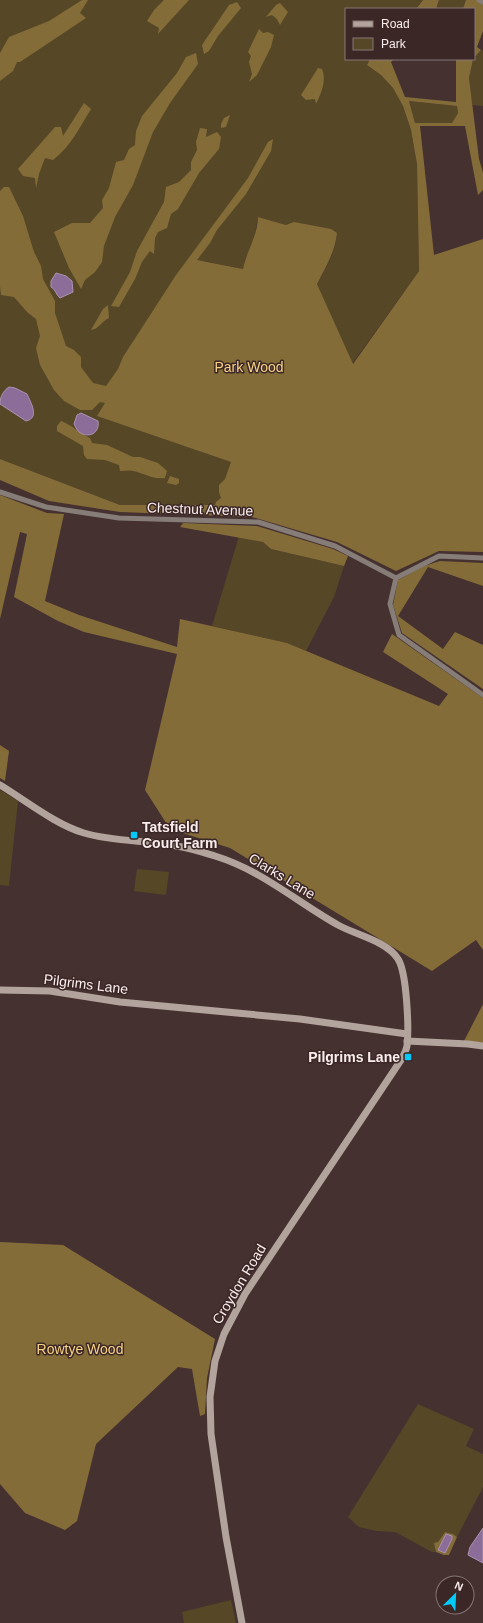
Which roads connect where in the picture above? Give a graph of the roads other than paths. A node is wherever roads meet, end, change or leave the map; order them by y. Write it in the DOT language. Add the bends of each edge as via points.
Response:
graph roads {
  1 [pos="480,0"];
  2 [pos="483,2"];
  3 [pos="0,492"];
  4 [pos="483,558"];
  5 [pos="396,578"];
  6 [pos="483,695"];
  7 [pos="0,785"];
  8 [pos="0,990"];
  9 [pos="407,1037"];
  10 [pos="483,1046"];
  11 [pos="242,1623"];
  1 -- 2 [label="street"];
  3 -- 5 [label="street, Chestnut Avenue" via="46,507 119,518 258,522 335,546"];
  4 -- 5 [label="street" via="439,556"];
  5 -- 6 [label="street" via="390,604 399,635"];
  7 -- 9 [label="main road, Clarks Lane" via="64,825 84,833 177,846 233,862 267,879 340,926 383,946 395,955 402,966"];
  8 -- 9 [label="main road, Pilgrims Lane" via="50,992 120,1002 300,1019"];
  9 -- 10 [label="main road, Pilgrims Lane"];
  9 -- 11 [label="main road, Croydon Road" via="406,1051 401,1060 245,1294 224,1334 215,1361 210,1396 210,1434"];
}
